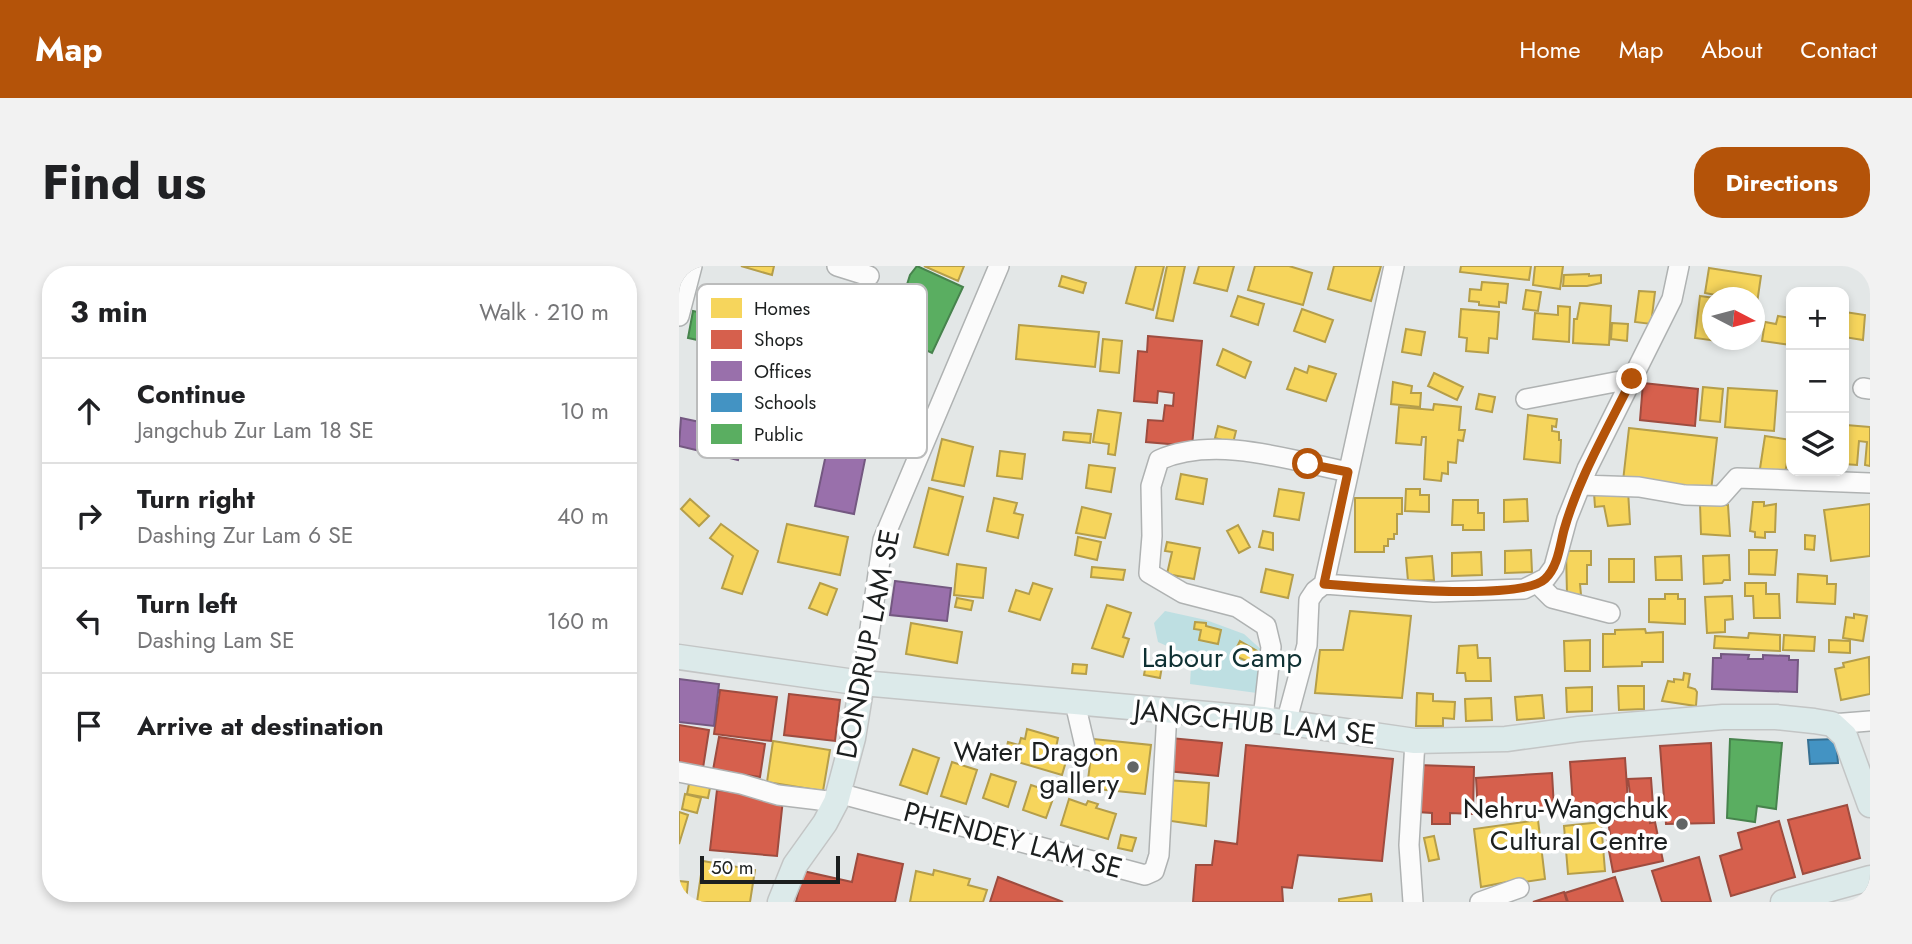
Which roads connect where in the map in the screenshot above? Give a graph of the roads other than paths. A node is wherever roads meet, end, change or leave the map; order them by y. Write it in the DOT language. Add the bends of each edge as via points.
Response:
graph roads {
  1 [pos="837,266"];
  2 [pos="999,266"];
  3 [pos="1394,266"];
  4 [pos="1679,266"];
  5 [pos="869,276"];
  6 [pos="686,282"];
  7 [pos="679,316"];
  8 [pos="1632,379"];
  9 [pos="1525,399"];
  10 [pos="927,436"];
  11 [pos="918,458"];
  12 [pos="1348,472"];
  13 [pos="1870,482"];
  14 [pos="1581,485"];
  15 [pos="1324,584"];
  16 [pos="1538,584"];
  17 [pos="1610,613"];
  18 [pos="679,657"];
  19 [pos="862,683"];
  20 [pos="1075,703"];
  21 [pos="1167,712"];
  22 [pos="1275,721"];
  23 [pos="1870,721"];
  24 [pos="1835,727"];
  25 [pos="1415,741"];
  26 [pos="1085,746"];
  27 [pos="679,772"];
  28 [pos="837,797"];
  29 [pos="1870,805"];
  30 [pos="1870,878"];
  31 [pos="1519,888"];
  32 [pos="779,902"];
  33 [pos="1413,902"];
  34 [pos="1481,902"];
  35 [pos="1783,902"];
  1 -- 5 [label="street"];
  2 -- 10 [label="street, DONDRUP LAM SE"];
  3 -- 12 [label="street"];
  4 -- 8 [label="street" via="1672,299"];
  6 -- 7 [label="street"];
  8 -- 9 [label="street"];
  8 -- 14 [label="street"];
  11 -- 19 [label="street, DONDRUP LAM SE" via="883,540"];
  12 -- 15 [label="street"];
  12 -- 22 [label="street" via="1268,454 1205,449 1177,452 1159,460 1151,486 1149,573 1183,593 1237,607 1266,626"];
  13 -- 14 [label="street" via="1737,478 1721,496"];
  14 -- 16 [label="street" via="1554,567"];
  15 -- 16 [label="street" via="1434,592 1524,589"];
  15 -- 22 [label="street" via="1309,600 1307,646"];
  16 -- 17 [label="street" via="1552,598"];
  18 -- 19 [label="main road, JANGCHUB LAM SE"];
  19 -- 20 [label="main road, JANGCHUB LAM SE"];
  19 -- 28 [label="main road, DONDRUP LAM SE"];
  20 -- 21 [label="main road, JANGCHUB LAM SE"];
  20 -- 26 [label="street"];
  21 -- 22 [label="main road, JANGCHUB LAM SE"];
  21 -- 28 [label="street, PHENDEY LAM SE" via="1159,855 1154,871 1145,875"];
  22 -- 25 [label="main road, JANGCHUB LAM SE"];
  23 -- 24 [label="street, JANGCHUB LAM SE"];
  24 -- 25 [label="main road, JANGCHUB LAM SE" via="1776,717 1723,717 1506,739"];
  24 -- 29 [label="main road" via="1848,745"];
  25 -- 33 [label="street" via="1409,845"];
  27 -- 28 [label="street, PHENDEY LAM SE" via="778,794"];
  28 -- 32 [label="main road, DONDRUP LAM SE" via="795,865"];
  30 -- 35 [label="main road"];
  31 -- 34 [label="street"];
}
